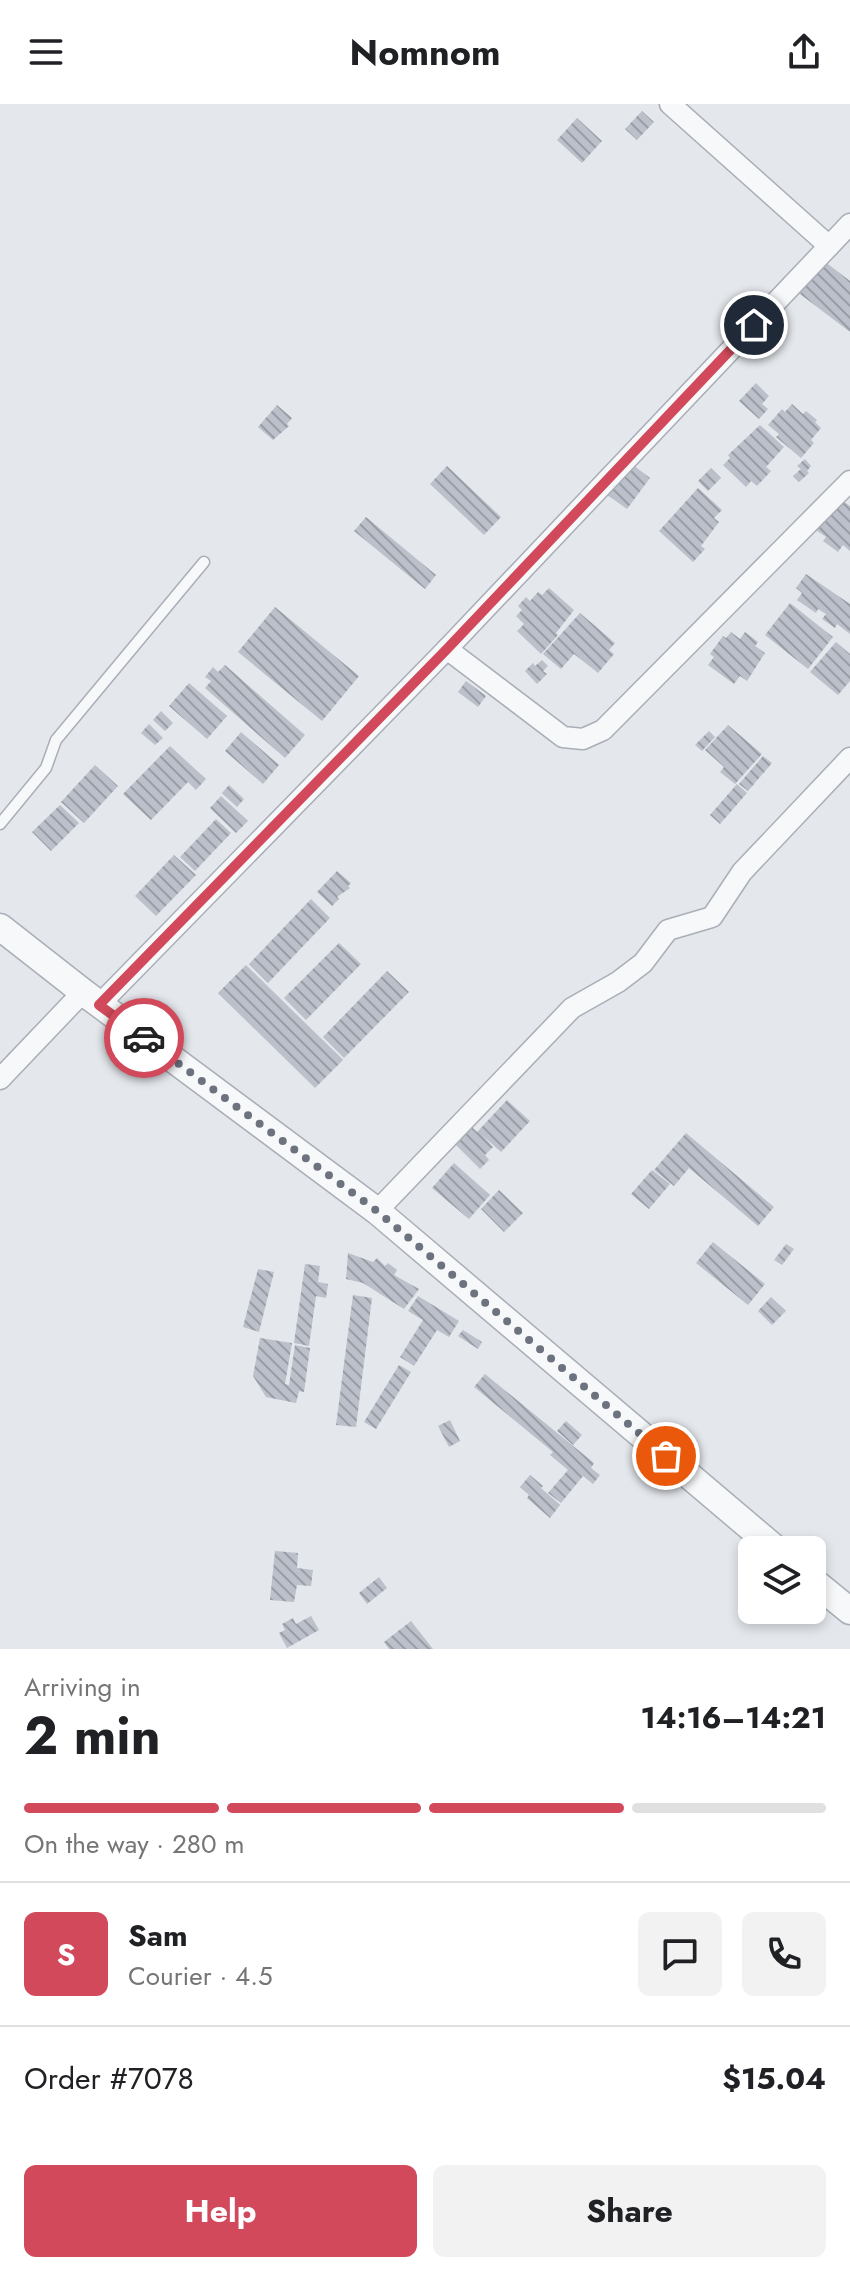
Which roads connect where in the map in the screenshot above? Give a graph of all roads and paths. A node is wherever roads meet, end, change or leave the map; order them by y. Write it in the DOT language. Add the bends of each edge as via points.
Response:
graph roads {
  1 [pos="670,104"];
  2 [pos="850,224"];
  3 [pos="829,246"];
  4 [pos="850,481"];
  5 [pos="204,562"];
  6 [pos="447,649"];
  7 [pos="850,758"];
  8 [pos="0,824"];
  9 [pos="0,927"];
  10 [pos="91,999"];
  11 [pos="0,1079"];
  12 [pos="377,1211"];
  13 [pos="760,1536"];
  14 [pos="826,1591"];
  15 [pos="850,1611"];
  1 -- 3 [label="street"];
  2 -- 3 [label="street"];
  3 -- 6 [label="street"];
  4 -- 6 [label="street" via="603,730 583,739 563,737"];
  5 -- 8 [label="lane" via="56,740 46,768"];
  6 -- 10 [label="street"];
  7 -- 12 [label="street" via="742,872 712,917 668,930 643,963 572,1008"];
  9 -- 10 [label="street"];
  10 -- 11 [label="street"];
  10 -- 12 [label="street"];
  12 -- 13 [label="street"];
  14 -- 15 [label="street"];
}
